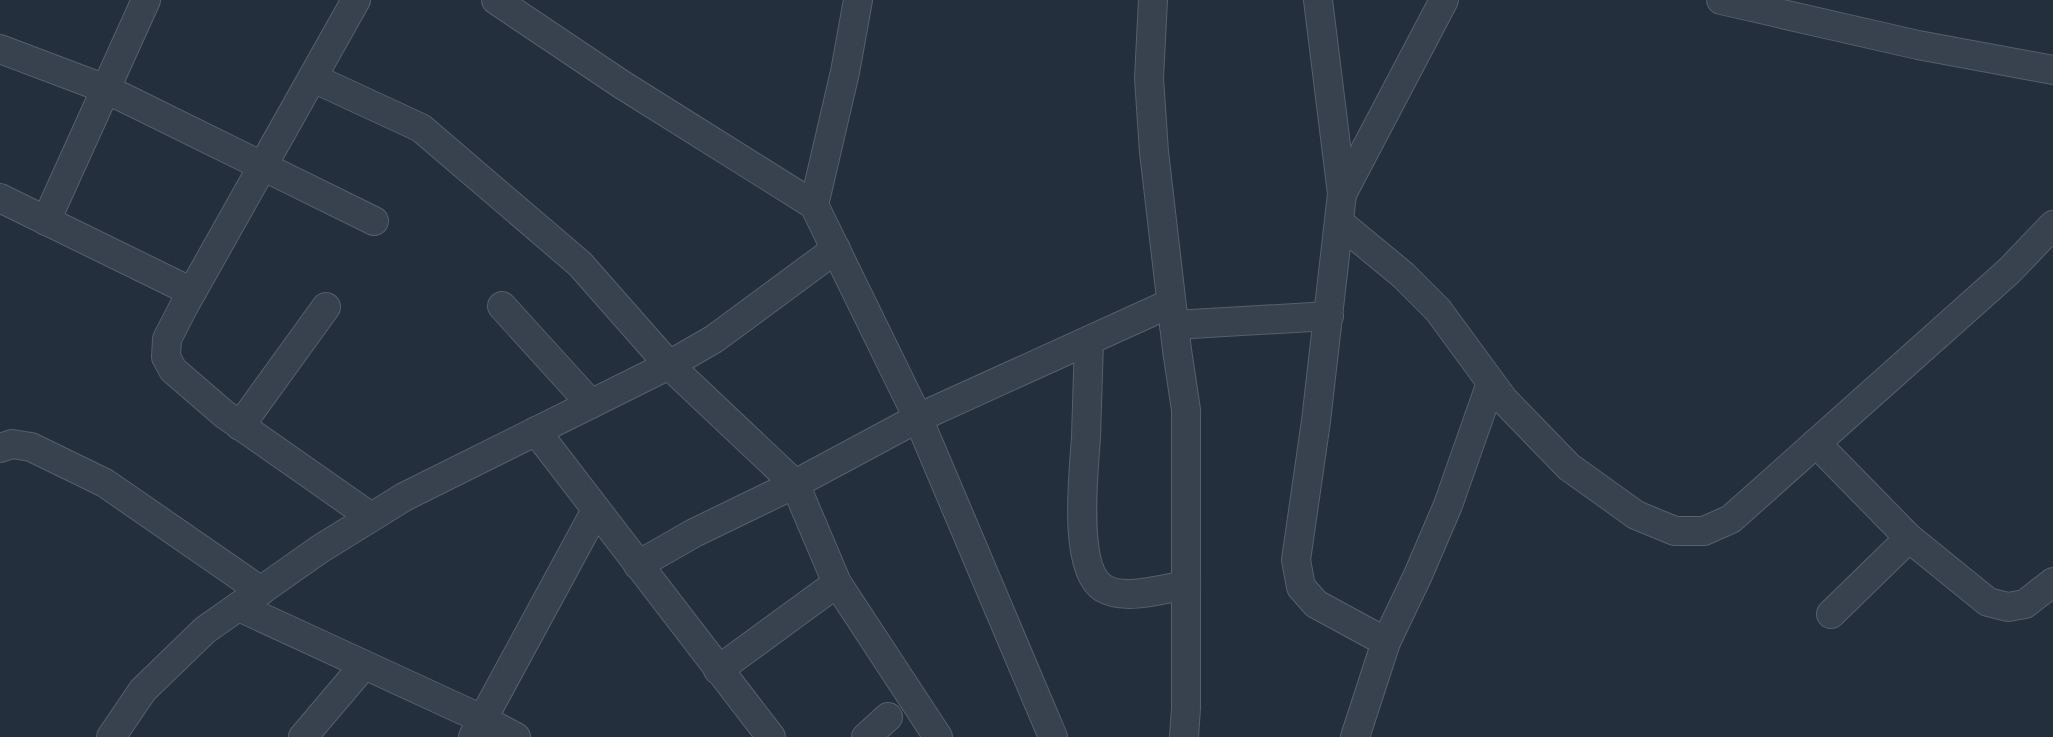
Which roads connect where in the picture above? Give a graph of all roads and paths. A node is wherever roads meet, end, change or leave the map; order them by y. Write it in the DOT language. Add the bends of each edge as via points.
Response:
graph roads {
  1 [pos="146,0"];
  2 [pos="356,0"];
  3 [pos="496,0"];
  4 [pos="858,0"];
  5 [pos="1153,0"];
  6 [pos="1318,0"];
  7 [pos="1444,0"];
  8 [pos="1721,0"];
  9 [pos="0,49"];
  10 [pos="2053,70"];
  11 [pos="313,78"];
  12 [pos="106,89"];
  13 [pos="263,167"];
  14 [pos="1342,194"];
  15 [pos="0,198"];
  16 [pos="814,205"];
  17 [pos="46,221"];
  18 [pos="374,221"];
  19 [pos="1340,223"];
  20 [pos="2053,225"];
  21 [pos="836,249"];
  22 [pos="192,292"];
  23 [pos="502,306"];
  24 [pos="326,307"];
  25 [pos="1173,314"];
  26 [pos="1329,316"];
  27 [pos="1089,341"];
  28 [pos="668,365"];
  29 [pos="1492,382"];
  30 [pos="591,404"];
  31 [pos="918,418"];
  32 [pos="240,426"];
  33 [pos="536,431"];
  34 [pos="1816,443"];
  35 [pos="0,448"];
  36 [pos="795,484"];
  37 [pos="596,510"];
  38 [pos="371,518"];
  39 [pos="1909,538"];
  40 [pos="638,565"];
  41 [pos="2053,582"];
  42 [pos="837,583"];
  43 [pos="1186,585"];
  44 [pos="261,590"];
  45 [pos="238,607"];
  46 [pos="1831,614"];
  47 [pos="1386,642"];
  48 [pos="364,665"];
  49 [pos="718,670"];
  50 [pos="888,717"];
  51 [pos="478,728"];
  52 [pos="1360,735"];
  53 [pos="111,737"];
  54 [pos="303,737"];
  55 [pos="516,737"];
  56 [pos="772,737"];
  57 [pos="866,737"];
  58 [pos="938,737"];
  59 [pos="1052,737"];
  60 [pos="1184,737"];
  1 -- 12 [label="street"];
  2 -- 11 [label="street"];
  3 -- 16 [label="street" via="621,84"];
  4 -- 16 [label="street"];
  5 -- 25 [label="street" via="1149,78 1154,152"];
  6 -- 14 [label="street"];
  7 -- 14 [label="street"];
  8 -- 10 [label="street" via="1918,45"];
  9 -- 12 [label="street"];
  11 -- 13 [label="street"];
  11 -- 28 [label="street" via="422,128 580,264"];
  12 -- 13 [label="street"];
  12 -- 17 [label="street"];
  13 -- 18 [label="street"];
  13 -- 22 [label="street"];
  14 -- 19 [label="street"];
  15 -- 17 [label="street"];
  16 -- 21 [label="street"];
  17 -- 22 [label="street"];
  19 -- 26 [label="street"];
  19 -- 29 [label="street" via="1403,275 1438,310"];
  20 -- 34 [label="street" via="2009,271"];
  21 -- 28 [label="street" via="714,339"];
  21 -- 31 [label="street"];
  22 -- 32 [label="street" via="167,339 166,357 173,370"];
  23 -- 30 [label="street"];
  24 -- 32 [label="street"];
  25 -- 26 [label="street"];
  25 -- 27 [label="street"];
  25 -- 43 [label="street" via="1186,410"];
  26 -- 47 [label="street" via="1296,560 1301,587 1316,604"];
  27 -- 31 [label="street"];
  27 -- 43 [label="street" via="1081,492 1085,549 1093,578 1115,593 1132,594"];
  28 -- 30 [label="street"];
  28 -- 36 [label="street"];
  29 -- 34 [label="street" via="1504,400 1569,467 1636,515 1675,531 1704,531 1731,519"];
  29 -- 47 [label="street" via="1448,505"];
  30 -- 33 [label="street"];
  31 -- 36 [label="street"];
  31 -- 59 [label="street"];
  32 -- 38 [label="street"];
  33 -- 37 [label="street"];
  33 -- 38 [label="street" via="404,497"];
  34 -- 39 [label="street"];
  35 -- 44 [label="street" via="12,444 31,447 105,483"];
  36 -- 40 [label="street" via="694,533"];
  36 -- 42 [label="street"];
  37 -- 40 [label="street"];
  37 -- 51 [label="street"];
  38 -- 44 [label="street"];
  39 -- 41 [label="street" via="1988,602 2008,608 2025,604"];
  39 -- 46 [label="street"];
  40 -- 49 [label="street"];
  42 -- 49 [label="street"];
  42 -- 58 [label="street"];
  43 -- 60 [label="street"];
  44 -- 45 [label="street"];
  45 -- 48 [label="street"];
  45 -- 53 [label="street" via="205,630 143,690"];
  47 -- 52 [label="street"];
  48 -- 51 [label="street"];
  48 -- 54 [label="street"];
  49 -- 56 [label="street"];
  50 -- 57 [label="street"];
  51 -- 55 [label="street"];
}
